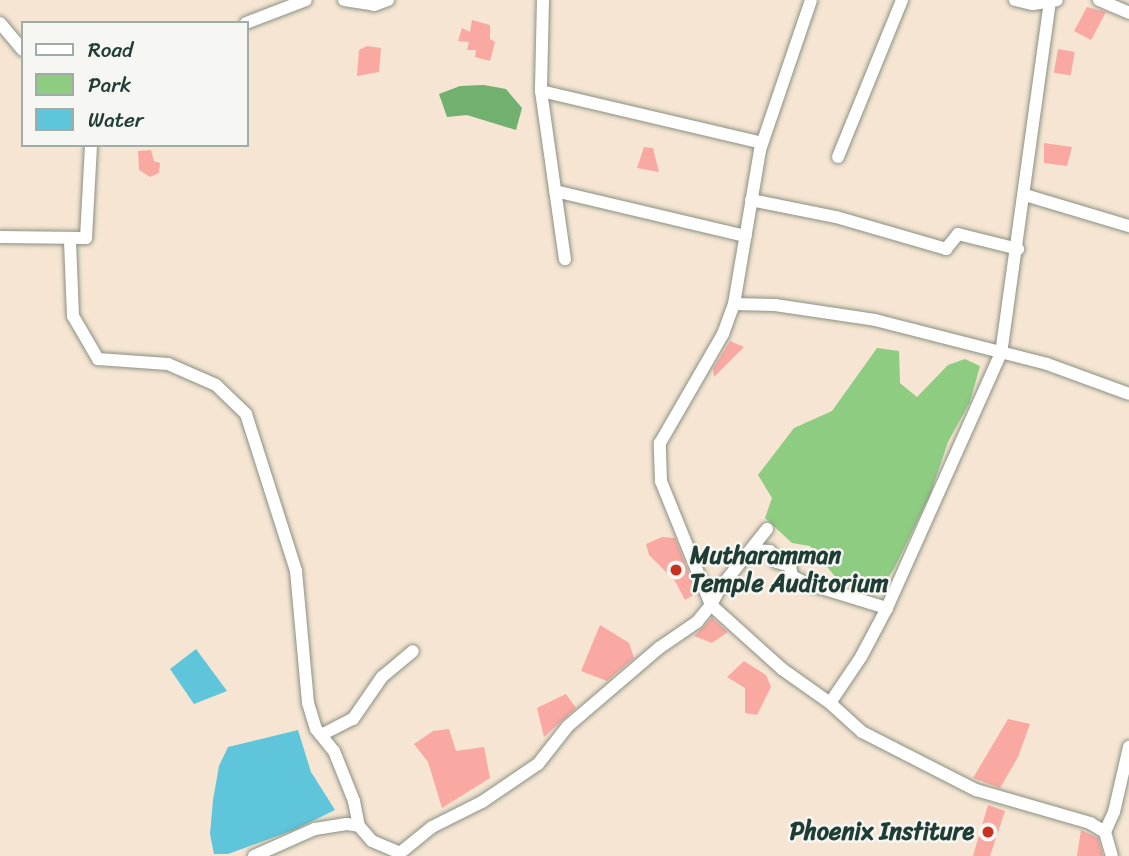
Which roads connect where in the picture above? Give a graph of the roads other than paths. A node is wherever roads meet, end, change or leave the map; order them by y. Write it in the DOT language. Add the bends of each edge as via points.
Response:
graph roads {
  1 [pos="306,0"];
  2 [pos="344,0"];
  3 [pos="388,0"];
  4 [pos="542,0"];
  5 [pos="811,0"];
  6 [pos="902,0"];
  7 [pos="1016,0"];
  8 [pos="1099,0"];
  9 [pos="1053,1"];
  10 [pos="1129,13"];
  11 [pos="248,22"];
  12 [pos="0,23"];
  13 [pos="21,48"];
  14 [pos="541,91"];
  15 [pos="762,143"];
  16 [pos="91,147"];
  17 [pos="838,157"];
  18 [pos="555,191"];
  19 [pos="1025,195"];
  20 [pos="751,201"];
  21 [pos="1129,226"];
  22 [pos="746,236"];
  23 [pos="0,237"];
  24 [pos="70,241"];
  25 [pos="1018,249"];
  26 [pos="565,259"];
  27 [pos="734,304"];
  28 [pos="1001,353"];
  29 [pos="1129,394"];
  30 [pos="767,529"];
  31 [pos="751,550"];
  32 [pos="711,605"];
  33 [pos="887,608"];
  34 [pos="413,651"];
  35 [pos="830,703"];
  36 [pos="321,735"];
  37 [pos="1129,747"];
  38 [pos="359,825"];
  39 [pos="1105,832"];
  40 [pos="254,856"];
  41 [pos="1112,856"];
  1 -- 11 [label="street"];
  2 -- 3 [label="street" via="374,5"];
  4 -- 14 [label="street"];
  5 -- 15 [label="street"];
  6 -- 17 [label="street"];
  7 -- 9 [label="street"];
  8 -- 10 [label="street"];
  9 -- 19 [label="street"];
  12 -- 13 [label="street"];
  14 -- 15 [label="street"];
  14 -- 18 [label="street"];
  15 -- 20 [label="street"];
  16 -- 24 [label="street" via="86,238"];
  18 -- 22 [label="street"];
  18 -- 26 [label="street"];
  19 -- 21 [label="street"];
  19 -- 25 [label="street"];
  20 -- 22 [label="street"];
  20 -- 25 [label="street" via="836,217 946,249 958,234"];
  22 -- 27 [label="street"];
  23 -- 24 [label="street"];
  24 -- 36 [label="street" via="73,316 98,359 168,364 216,385 246,414 296,571 308,703"];
  25 -- 28 [label="street"];
  27 -- 28 [label="street" via="775,305 875,320"];
  27 -- 32 [label="street" via="723,334 660,443 661,481"];
  28 -- 29 [label="street"];
  28 -- 33 [label="street"];
  30 -- 31 [label="street"];
  31 -- 32 [label="street"];
  31 -- 33 [label="street" via="770,551 776,562 789,566 792,576 805,583"];
  32 -- 35 [label="street" via="782,669"];
  32 -- 38 [label="street" via="697,622 659,648 568,726 538,764 432,827 400,853 372,841"];
  33 -- 35 [label="street"];
  34 -- 36 [label="street" via="382,677 378,689 353,719"];
  35 -- 39 [label="street" via="862,732 976,790 1090,823"];
  36 -- 38 [label="street" via="334,751"];
  37 -- 39 [label="street"];
  38 -- 40 [label="street" via="315,829"];
  39 -- 41 [label="street"];
}
